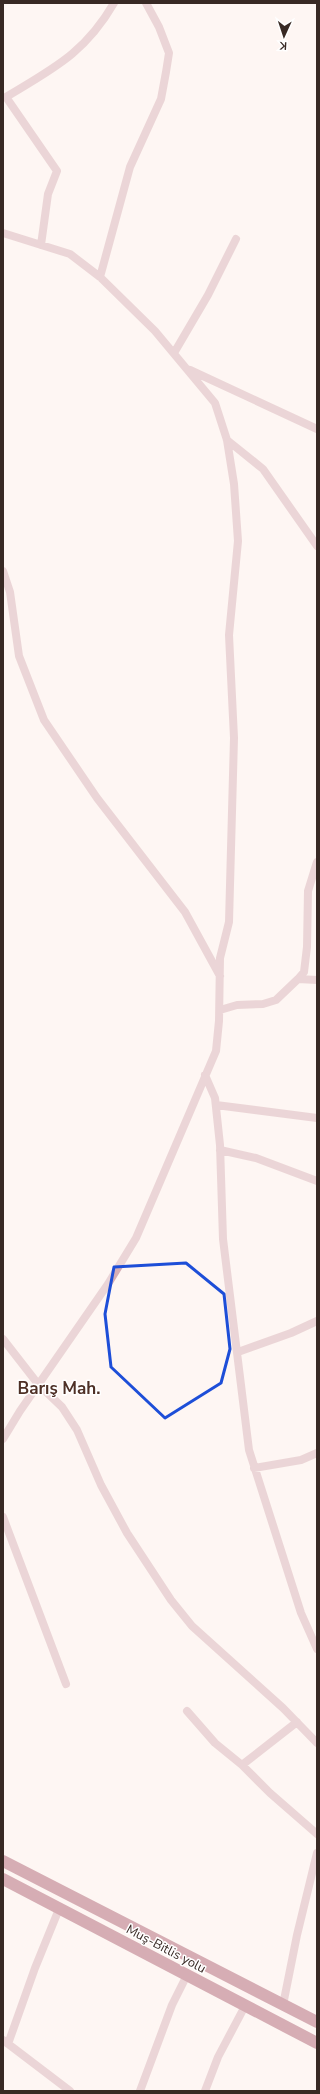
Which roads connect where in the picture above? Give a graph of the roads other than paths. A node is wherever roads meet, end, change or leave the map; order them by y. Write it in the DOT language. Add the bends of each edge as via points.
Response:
graph roads {
  1 [pos="114,3"];
  2 [pos="146,3"];
  3 [pos="3,233"];
  4 [pos="236,240"];
  5 [pos="41,245"];
  6 [pos="100,277"];
  7 [pos="174,353"];
  8 [pos="188,369"];
  9 [pos="317,429"];
  10 [pos="227,440"];
  11 [pos="317,546"];
  12 [pos="3,571"];
  13 [pos="317,862"];
  14 [pos="220,977"];
  15 [pos="298,979"];
  16 [pos="317,980"];
  17 [pos="220,1010"];
  18 [pos="206,1075"];
  19 [pos="216,1105"];
  20 [pos="317,1118"];
  21 [pos="220,1150"];
  22 [pos="317,1181"];
  23 [pos="317,1321"];
  24 [pos="3,1339"];
  25 [pos="238,1352"];
  26 [pos="38,1384"];
  27 [pos="3,1439"];
  28 [pos="317,1453"];
  29 [pos="254,1468"];
  30 [pos="3,1517"];
  31 [pos="317,1649"];
  32 [pos="66,1684"];
  33 [pos="187,1711"];
  34 [pos="297,1722"];
  35 [pos="317,1743"];
  36 [pos="242,1765"];
  37 [pos="317,1834"];
  38 [pos="317,1853"];
  39 [pos="3,1861"];
  40 [pos="3,1879"];
  41 [pos="59,1908"];
  42 [pos="187,1975"];
  43 [pos="283,2004"];
  44 [pos="245,2006"];
  45 [pos="317,2022"];
  46 [pos="6,2042"];
  47 [pos="317,2043"];
  48 [pos="70,2091"];
  49 [pos="140,2091"];
  50 [pos="205,2091"];
  1 -- 5 [label="street" via="96,31 74,55 6,97 57,171 48,194"];
  2 -- 6 [label="street" via="159,27 168,53 166,72 160,99 130,167"];
  3 -- 5 [label="street"];
  4 -- 7 [label="street"];
  5 -- 6 [label="street" via="70,254"];
  6 -- 7 [label="street"];
  7 -- 8 [label="street"];
  8 -- 9 [label="street"];
  8 -- 10 [label="street" via="215,403"];
  10 -- 11 [label="street" via="263,469"];
  10 -- 14 [label="street" via="234,484 238,541 228,635 234,738 229,922 220,958"];
  12 -- 14 [label="street" via="10,592 19,656 44,720 97,798 185,912"];
  13 -- 15 [label="street" via="308,891 304,972"];
  14 -- 17 [label="street"];
  15 -- 16 [label="street"];
  15 -- 17 [label="street" via="276,1000"];
  17 -- 18 [label="street" via="216,1051"];
  18 -- 19 [label="street"];
  18 -- 26 [label="street" via="136,1238 108,1284"];
  19 -- 20 [label="street"];
  19 -- 21 [label="street"];
  21 -- 22 [label="street" via="256,1158"];
  21 -- 25 [label="street" via="222,1239"];
  23 -- 25 [label="street"];
  24 -- 26 [label="street"];
  25 -- 29 [label="street" via="249,1450"];
  26 -- 27 [label="street"];
  26 -- 34 [label="street" via="62,1407 78,1430 127,1533 175,1605 192,1626"];
  28 -- 29 [label="street" via="301,1460"];
  29 -- 31 [label="street" via="301,1613"];
  30 -- 32 [label="street"];
  33 -- 36 [label="street" via="215,1743"];
  34 -- 35 [label="street"];
  34 -- 36 [label="street"];
  36 -- 37 [label="street"];
  38 -- 43 [label="street"];
  39 -- 43 [label="highway, Muş-Bitlis yolu"];
  40 -- 41 [label="highway, Muş-Bitlis yolu"];
  41 -- 42 [label="highway, Muş-Bitlis yolu"];
  41 -- 46 [label="street"];
  42 -- 44 [label="highway, Muş-Bitlis yolu"];
  42 -- 49 [label="street" via="172,2005"];
  43 -- 45 [label="highway, Muş-Bitlis yolu"];
  44 -- 47 [label="highway, Muş-Bitlis yolu"];
  44 -- 50 [label="street" via="218,2057"];
  46 -- 48 [label="street"];
}
